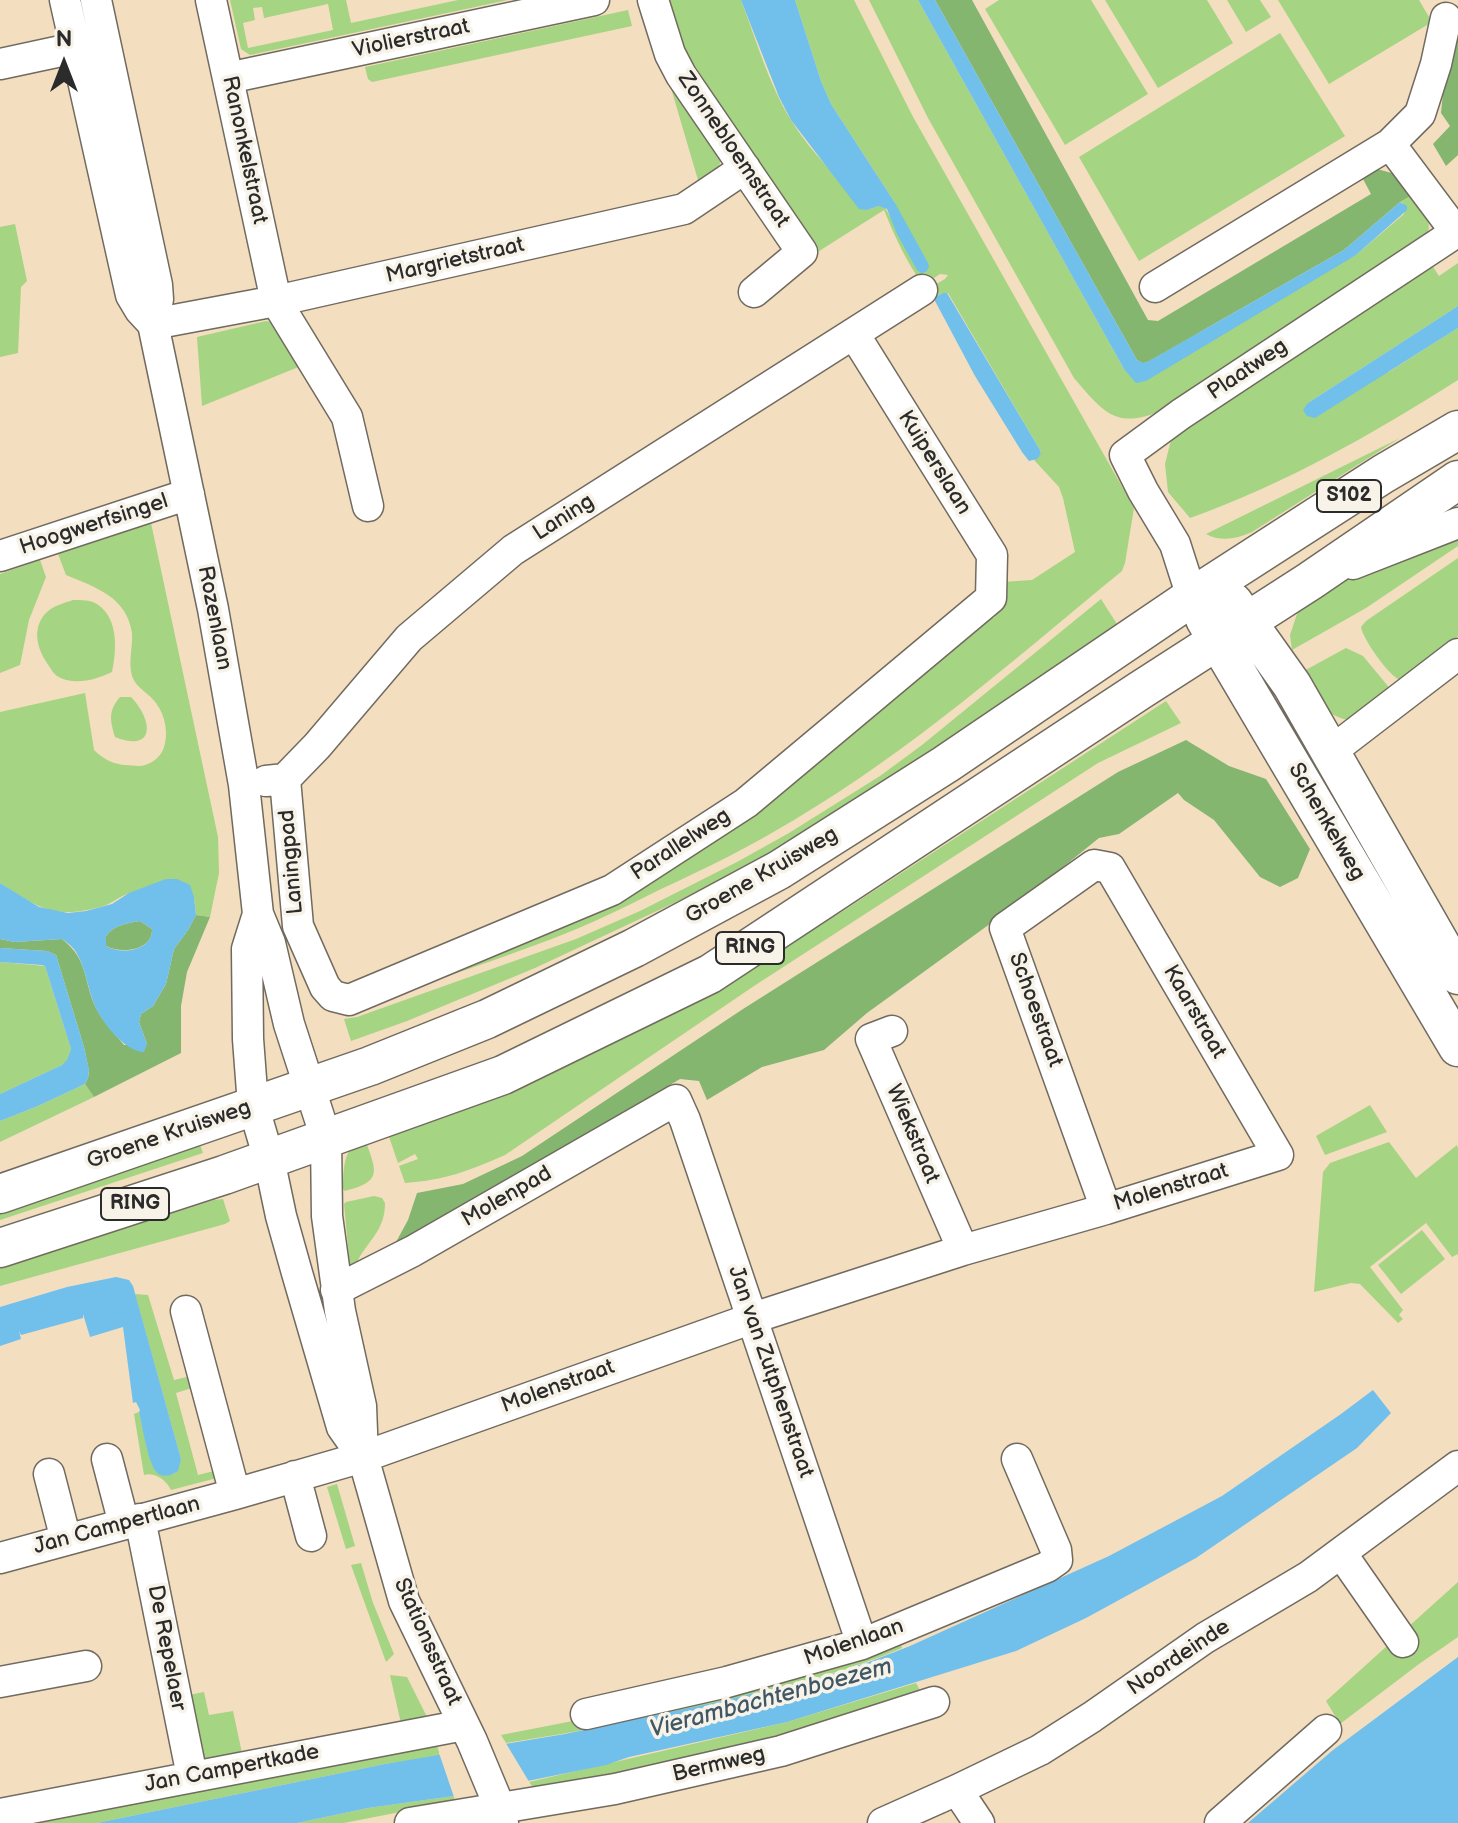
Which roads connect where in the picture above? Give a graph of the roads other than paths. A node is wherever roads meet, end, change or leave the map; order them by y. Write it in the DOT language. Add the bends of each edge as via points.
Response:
graph roads {
  1 [pos="65,0"];
  2 [pos="96,0"];
  3 [pos="211,0"];
  4 [pos="594,0"];
  5 [pos="653,0"];
  6 [pos="1446,12"];
  7 [pos="75,48"];
  8 [pos="0,64"];
  9 [pos="228,78"];
  10 [pos="1390,144"];
  11 [pos="745,168"];
  12 [pos="1457,232"];
  13 [pos="1155,287"];
  14 [pos="922,290"];
  15 [pos="754,292"];
  16 [pos="276,301"];
  17 [pos="153,324"];
  18 [pos="854,334"];
  19 [pos="1458,430"];
  20 [pos="1458,480"];
  21 [pos="189,494"];
  22 [pos="368,506"];
  23 [pos="1458,523"];
  24 [pos="0,556"];
  25 [pos="1310,581"];
  26 [pos="1204,589"];
  27 [pos="991,598"];
  28 [pos="1233,631"];
  29 [pos="1458,654"];
  30 [pos="1329,753"];
  31 [pos="285,779"];
  32 [pos="244,785"];
  33 [pos="1110,868"];
  34 [pos="258,914"];
  35 [pos="1458,975"];
  36 [pos="325,987"];
  37 [pos="892,1031"];
  38 [pos="1458,1047"];
  39 [pos="309,1086"];
  40 [pos="676,1100"];
  41 [pos="253,1105"];
  42 [pos="326,1138"];
  43 [pos="1278,1155"];
  44 [pos="269,1159"];
  45 [pos="0,1194"];
  46 [pos="1106,1209"];
  47 [pos="0,1248"];
  48 [pos="963,1250"];
  49 [pos="336,1290"];
  50 [pos="186,1311"];
  51 [pos="753,1318"];
  52 [pos="363,1457"];
  53 [pos="107,1459"];
  54 [pos="1017,1459"];
  55 [pos="49,1474"];
  56 [pos="1455,1474"];
  57 [pos="295,1476"];
  58 [pos="235,1494"];
  59 [pos="132,1521"];
  60 [pos="311,1536"];
  61 [pos="66,1540"];
  62 [pos="2,1550"];
  63 [pos="1341,1553"];
  64 [pos="1403,1642"];
  65 [pos="862,1644"];
  66 [pos="86,1666"];
  67 [pos="0,1682"];
  68 [pos="934,1702"];
  69 [pos="586,1714"];
  70 [pos="1326,1730"];
  71 [pos="468,1733"];
  72 [pos="192,1776"];
  73 [pos="957,1790"];
  74 [pos="499,1809"];
  75 [pos="0,1814"];
  76 [pos="410,1823"];
  77 [pos="883,1823"];
  78 [pos="979,1823"];
  79 [pos="1220,1823"];
  1 -- 7 [label="street, Rozenlaan"];
  2 -- 17 [label="street, Rozenlaan" via="157,285"];
  3 -- 9 [label="street, Ranonkelstraat"];
  4 -- 9 [label="street, Violierstraat"];
  5 -- 11 [label="street, Zonnebloemstraat" via="681,75"];
  6 -- 10 [label="street" via="1420,114"];
  7 -- 8 [label="street"];
  7 -- 17 [label="street, Rozenlaan" via="131,295"];
  9 -- 16 [label="street, Ranonkelstraat"];
  10 -- 12 [label="street"];
  10 -- 13 [label="street"];
  11 -- 15 [label="street, Zonnebloemstraat" via="802,252"];
  11 -- 16 [label="street, Margrietstraat" via="684,209"];
  12 -- 26 [label="street, Plaatweg" via="1125,455"];
  14 -- 18 [label="street, Laning"];
  16 -- 17 [label="street, Margrietstraat"];
  16 -- 22 [label="street, Ranonkelstraat" via="347,417"];
  17 -- 21 [label="street, Rozenlaan"];
  18 -- 27 [label="street, Kuiperslaan" via="992,555"];
  18 -- 31 [label="street, Laning" via="513,550 409,638"];
  19 -- 26 [label="main road, Groene Kruisweg / S102"];
  20 -- 25 [label="main road, S102"];
  21 -- 24 [label="street, Hoogwerfsingel"];
  21 -- 32 [label="street, Rozenlaan"];
  23 -- 25 [label="street"];
  25 -- 28 [label="main road, S102"];
  26 -- 28 [label="main road, Schenkelweg"];
  26 -- 39 [label="main road, Groene Kruisweg / RING" via="779,870 487,1019"];
  27 -- 36 [label="street, Parallelweg" via="746,803 612,890 349,1000 333,996"];
  28 -- 30 [label="main road, Schenkelweg" via="1292,685"];
  28 -- 38 [label="main road, Schenkelweg"];
  28 -- 42 [label="main road, RING" via="710,974 503,1075"];
  29 -- 30 [label="street"];
  30 -- 35 [label="main road, Schenkelweg"];
  31 -- 32 [label="street"];
  31 -- 36 [label="street, Laningpad" via="298,926"];
  32 -- 34 [label="street, Rozenlaan"];
  33 -- 43 [label="street, Kaarstraat"];
  33 -- 46 [label="street, Schoestraat" via="1094,865 1005,928"];
  34 -- 39 [label="street, Rozenlaan"];
  34 -- 41 [label="street, Rozenlaan" via="247,949"];
  37 -- 48 [label="street, Wiekstraat" via="871,1039"];
  39 -- 41 [label="main road, Groene Kruisweg / RING"];
  39 -- 42 [label="street, Rozenlaan"];
  40 -- 49 [label="street, Molenpad"];
  40 -- 51 [label="street, Jan van Zutphenstraat"];
  41 -- 44 [label="street, Rozenlaan"];
  41 -- 45 [label="main road, Groene Kruisweg / RING"];
  42 -- 44 [label="main road, RING"];
  42 -- 49 [label="street, Stationsstraat" via="326,1203"];
  43 -- 46 [label="street, Molenstraat"];
  44 -- 47 [label="main road, RING"];
  44 -- 52 [label="street, Stationsstraat" via="342,1427"];
  46 -- 48 [label="street, Molenstraat"];
  48 -- 51 [label="street, Molenstraat"];
  49 -- 52 [label="street, Stationsstraat" via="361,1406"];
  50 -- 58 [label="street"];
  51 -- 52 [label="street, Molenstraat"];
  51 -- 65 [label="street, Jan van Zutphenstraat"];
  52 -- 57 [label="street, Jan Campertlaan"];
  52 -- 71 [label="street, Stationsstraat" via="404,1601"];
  53 -- 59 [label="street, De Repelaer"];
  54 -- 65 [label="street, Molenlaan" via="1057,1560"];
  55 -- 61 [label="street"];
  56 -- 63 [label="street, Noordeinde"];
  57 -- 58 [label="street, Jan Campertlaan"];
  57 -- 60 [label="street"];
  58 -- 59 [label="street, Jan Campertlaan"];
  59 -- 61 [label="street, Jan Campertlaan"];
  59 -- 72 [label="street, De Repelaer"];
  61 -- 62 [label="street, Jan Campertlaan"];
  63 -- 64 [label="street"];
  63 -- 73 [label="street, Noordeinde" via="1040,1750"];
  65 -- 69 [label="street, Molenlaan"];
  66 -- 67 [label="street"];
  68 -- 74 [label="street, Bermweg" via="781,1751"];
  70 -- 79 [label="street"];
  71 -- 72 [label="street, Jan Campertkade"];
  71 -- 74 [label="street, Stationsstraat"];
  72 -- 75 [label="street, Jan Campertkade"];
  73 -- 77 [label="street, Noordeinde"];
  73 -- 78 [label="street"];
  74 -- 76 [label="street, Bermweg"];
}
